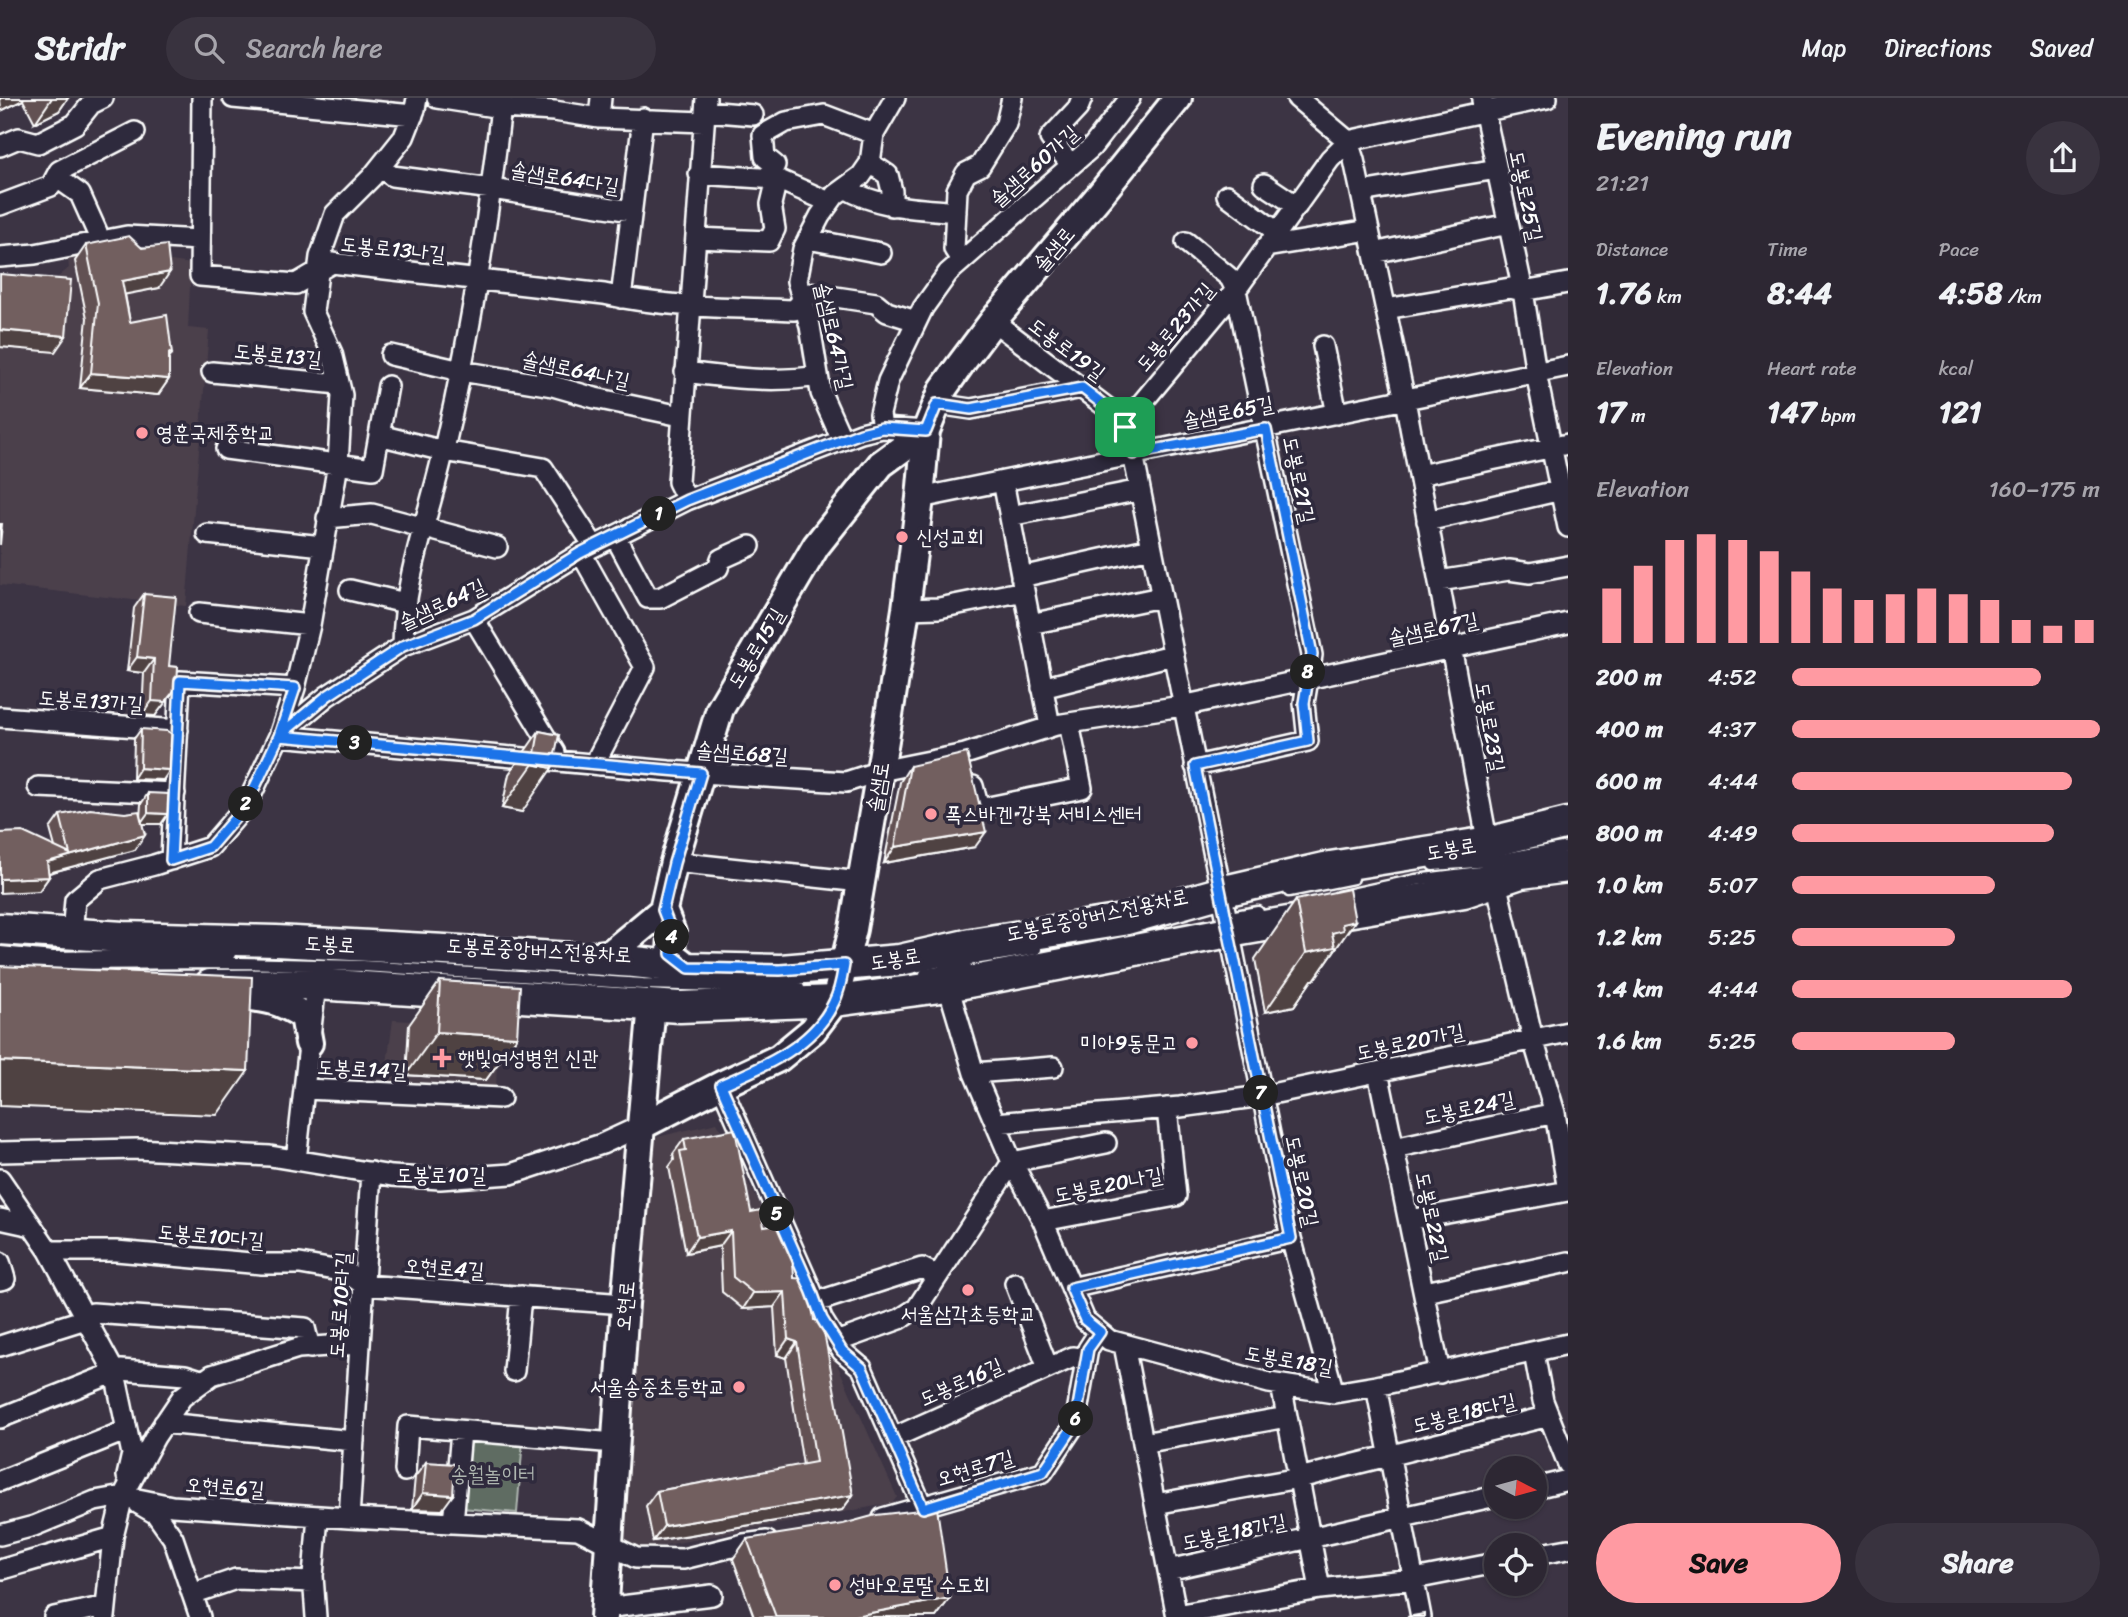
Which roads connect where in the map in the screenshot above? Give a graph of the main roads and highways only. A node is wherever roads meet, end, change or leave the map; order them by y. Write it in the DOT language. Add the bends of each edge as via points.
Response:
graph roads {
  1 [pos="1178,98"];
  2 [pos="926,431"];
  3 [pos="1568,823"];
  4 [pos="1492,864"];
  5 [pos="1568,867"];
  6 [pos="663,910"];
  7 [pos="1223,911"];
  8 [pos="0,929"];
  9 [pos="574,965"];
  10 [pos="676,967"];
  11 [pos="0,975"];
  12 [pos="90,982"];
  13 [pos="837,984"];
  14 [pos="126,987"];
  15 [pos="190,994"];
  16 [pos="652,1004"];
  17 [pos="309,1043"];
  18 [pos="641,1126"];
  19 [pos="604,1612"];
  1 -- 2 [label="main road, 솔샘로" via="993,321 943,389"];
  2 -- 6 [label="main road, 도봉로15길" via="881,464 816,546 720,709"];
  2 -- 13 [label="main road, 솔샘로" via="906,609 880,771"];
  3 -- 4 [label="main road, 도봉로"];
  4 -- 5 [label="main road, 도봉로" via="1521,873"];
  4 -- 7 [label="main road, 도봉로" via="1324,869"];
  4 -- 7 [label="main road, 도봉로" via="1464,892"];
  6 -- 9 [label="main road" via="611,953"];
  6 -- 10 [label="main road" via="672,933"];
  7 -- 13 [label="main road, 도봉로" via="1123,920 971,944 900,960"];
  7 -- 13 [label="main road, 도봉로" via="948,986"];
  8 -- 9 [label="main road, 도봉로" via="523,955"];
  9 -- 10 [label="main road, 도봉로"];
  10 -- 13 [label="main road, 도봉로" via="780,970"];
  11 -- 12 [label="main road, 도봉로"];
  12 -- 14 [label="main road"];
  12 -- 16 [label="main road, 도봉로" via="328,985"];
  13 -- 16 [label="main road, 도봉로" via="705,1006"];
  13 -- 18 [label="main road, 도봉로10길" via="813,1030 797,1045"];
  15 -- 17 [label="main road" via="271,998 304,1016"];
  16 -- 18 [label="main road, 오현로"];
  18 -- 19 [label="main road, 오현로"];
}
